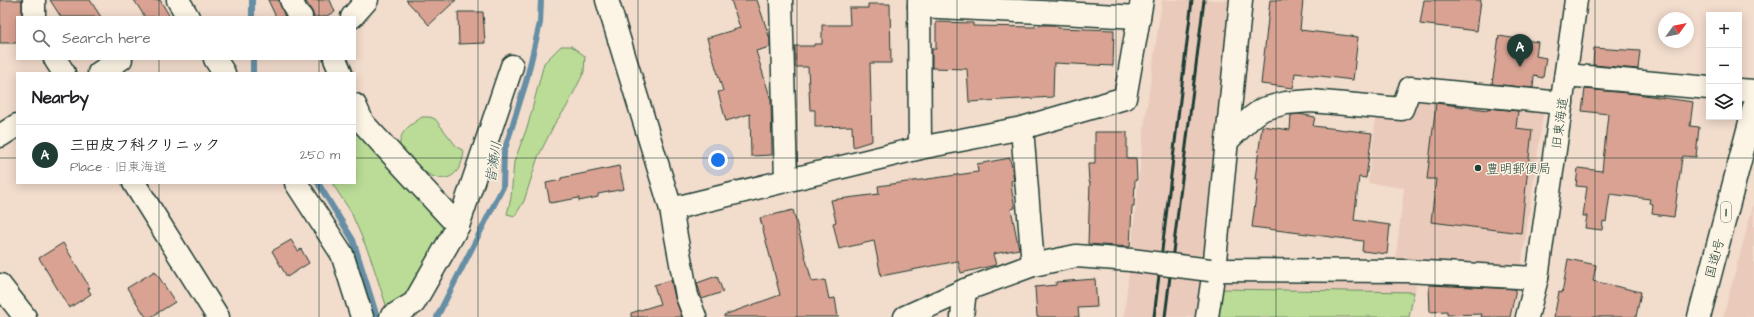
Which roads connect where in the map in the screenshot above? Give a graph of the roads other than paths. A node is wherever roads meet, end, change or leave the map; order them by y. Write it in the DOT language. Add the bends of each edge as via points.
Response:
graph roads {
  1 [pos="34,0"];
  2 [pos="178,0"];
  3 [pos="291,0"];
  4 [pos="367,0"];
  5 [pos="607,0"];
  6 [pos="781,0"];
  7 [pos="1241,0"];
  8 [pos="1576,0"];
  9 [pos="919,3"];
  10 [pos="1141,9"];
  11 [pos="34,16"];
  12 [pos="186,16"];
  13 [pos="300,16"];
  14 [pos="353,16"];
  15 [pos="55,60"];
  16 [pos="119,60"];
  17 [pos="216,60"];
  18 [pos="512,66"];
  19 [pos="63,72"];
  20 [pos="101,72"];
  21 [pos="223,72"];
  22 [pos="1566,75"];
  23 [pos="1706,88"];
  24 [pos="1742,90"];
  25 [pos="1754,91"];
  26 [pos="1562,103"];
  27 [pos="356,107"];
  28 [pos="1754,107"];
  29 [pos="16,126"];
  30 [pos="1022,128"];
  31 [pos="0,136"];
  32 [pos="1227,141"];
  33 [pos="920,148"];
  34 [pos="786,180"];
  35 [pos="135,184"];
  36 [pos="297,184"];
  37 [pos="671,209"];
  38 [pos="458,226"];
  39 [pos="1033,265"];
  40 [pos="1212,270"];
  41 [pos="1537,278"];
  42 [pos="0,285"];
  43 [pos="965,290"];
  44 [pos="25,317"];
  45 [pos="218,317"];
  46 [pos="362,317"];
  47 [pos="391,317"];
  48 [pos="696,317"];
  49 [pos="905,317"];
  50 [pos="962,317"];
  51 [pos="1207,317"];
  52 [pos="1527,317"];
  53 [pos="1699,317"];
  1 -- 11 [label="main road"];
  2 -- 12 [label="main road"];
  3 -- 13 [label="main road"];
  4 -- 14 [label="main road"];
  5 -- 37 [label="main road"];
  6 -- 34 [label="main road"];
  7 -- 32 [label="main road"];
  8 -- 22 [label="main road, 旧東海道"];
  9 -- 10 [label="main road"];
  9 -- 33 [label="main road"];
  10 -- 30 [label="main road" via="1125,98"];
  15 -- 19 [label="main road"];
  16 -- 20 [label="main road"];
  17 -- 21 [label="main road"];
  18 -- 38 [label="main road"];
  22 -- 23 [label="main road"];
  22 -- 26 [label="main road, 旧東海道"];
  24 -- 25 [label="main road"];
  26 -- 32 [label="main road" via="1410,88 1402,109 1311,101 1286,103 1263,109"];
  26 -- 41 [label="main road, 旧東海道"];
  27 -- 38 [label="main road" via="363,123"];
  28 -- 53 [label="main road, 国道1号 / 1"];
  29 -- 31 [label="main road"];
  30 -- 33 [label="main road"];
  30 -- 39 [label="main road"];
  32 -- 40 [label="main road"];
  33 -- 34 [label="main road"];
  34 -- 37 [label="main road"];
  35 -- 45 [label="main road"];
  36 -- 46 [label="main road" via="342,254"];
  37 -- 48 [label="main road" via="687,296"];
  38 -- 47 [label="main road" via="414,302"];
  39 -- 40 [label="main road, bridge" via="1076,256"];
  39 -- 43 [label="main road"];
  40 -- 41 [label="main road" via="1407,271"];
  40 -- 51 [label="main road"];
  41 -- 52 [label="main road, 旧東海道"];
  42 -- 44 [label="main road"];
  43 -- 49 [label="main road"];
  43 -- 50 [label="main road"];
}
